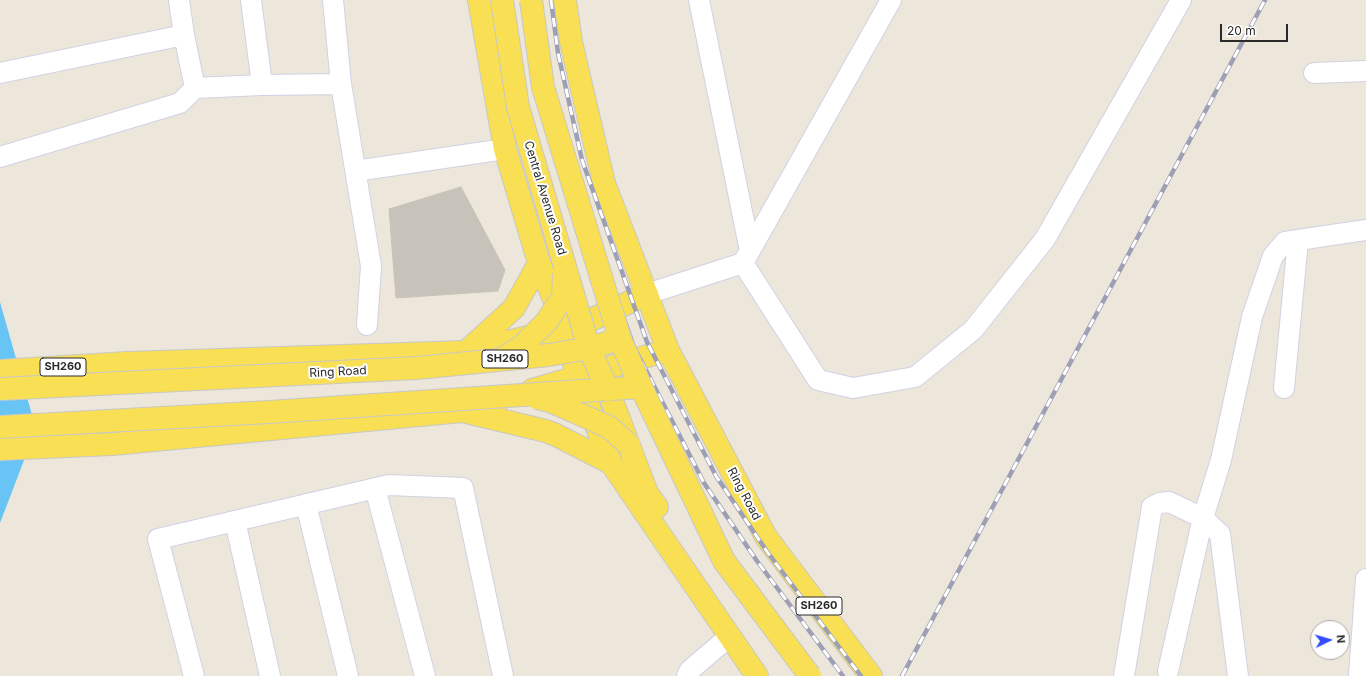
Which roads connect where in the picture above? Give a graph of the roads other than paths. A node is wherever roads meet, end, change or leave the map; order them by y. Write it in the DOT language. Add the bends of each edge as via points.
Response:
graph roads {
  1 [pos="179,0"];
  2 [pos="251,0"];
  3 [pos="333,0"];
  4 [pos="478,0"];
  5 [pos="502,0"];
  6 [pos="531,0"];
  7 [pos="565,0"];
  8 [pos="699,0"];
  9 [pos="892,0"];
  10 [pos="1181,0"];
  11 [pos="184,35"];
  12 [pos="1366,71"];
  13 [pos="0,73"];
  14 [pos="1314,73"];
  15 [pos="341,84"];
  16 [pos="262,85"];
  17 [pos="195,88"];
  18 [pos="505,149"];
  19 [pos="0,157"];
  20 [pos="355,170"];
  21 [pos="1366,230"];
  22 [pos="1298,240"];
  23 [pos="746,257"];
  24 [pos="539,263"];
  25 [pos="564,264"];
  26 [pos="647,294"];
  27 [pos="367,325"];
  28 [pos="567,331"];
  29 [pos="620,339"];
  30 [pos="589,348"];
  31 [pos="668,350"];
  32 [pos="466,352"];
  33 [pos="501,360"];
  34 [pos="0,371"];
  35 [pos="577,377"];
  36 [pos="641,387"];
  37 [pos="0,388"];
  38 [pos="1284,388"];
  39 [pos="608,390"];
  40 [pos="524,394"];
  41 [pos="462,411"];
  42 [pos="0,427"];
  43 [pos="628,445"];
  44 [pos="0,449"];
  45 [pos="611,463"];
  46 [pos="374,488"];
  47 [pos="306,504"];
  48 [pos="1203,518"];
  49 [pos="235,521"];
  50 [pos="1366,579"];
  51 [pos="730,636"];
  52 [pos="1168,671"];
  53 [pos="194,676"];
  54 [pos="270,676"];
  55 [pos="348,676"];
  56 [pos="425,676"];
  57 [pos="503,676"];
  58 [pos="687,676"];
  59 [pos="757,676"];
  60 [pos="774,676"];
  61 [pos="810,676"];
  62 [pos="871,676"];
  63 [pos="1124,676"];
  64 [pos="1238,676"];
  65 [pos="1356,676"];
  66 [pos="1360,676"];
  1 -- 11 [label="street"];
  2 -- 16 [label="street"];
  3 -- 15 [label="street"];
  4 -- 18 [label="main road, Central Avenue Road"];
  5 -- 25 [label="main road, Central Avenue Road, bridge" via="518,107"];
  6 -- 29 [label="main road, bridge" via="543,87"];
  7 -- 26 [label="main road, Ring Road" via="571,42 604,183"];
  8 -- 23 [label="street"];
  9 -- 23 [label="street"];
  10 -- 23 [label="street" via="1045,239 972,330 914,377 853,388 818,380"];
  11 -- 13 [label="street"];
  11 -- 17 [label="street"];
  12 -- 14 [label="street"];
  15 -- 16 [label="street"];
  15 -- 20 [label="street"];
  16 -- 17 [label="street"];
  17 -- 19 [label="street" via="180,103"];
  18 -- 20 [label="street"];
  18 -- 24 [label="main road, Central Avenue Road"];
  20 -- 27 [label="street" via="371,266"];
  21 -- 22 [label="street"];
  22 -- 38 [label="street"];
  22 -- 48 [label="street" via="1285,242 1273,256 1252,317 1221,460"];
  23 -- 26 [label="street"];
  24 -- 28 [label="main road, Central Avenue Road"];
  24 -- 32 [label="main road" via="514,308"];
  25 -- 30 [label="main road, Central Avenue Road, bridge"];
  25 -- 33 [label="main road, bridge" via="563,297 546,322 522,346"];
  26 -- 28 [label="main road, Ring Road"];
  26 -- 31 [label="main road, Ring Road / SH260"];
  28 -- 32 [label="main road, Ring Road" via="528,336"];
  28 -- 35 [label="main road, Central Avenue Road"];
  29 -- 30 [label="main road, Ring Road / SH260, bridge"];
  29 -- 36 [label="main road, bridge"];
  30 -- 33 [label="main road, Ring Road / SH260, bridge"];
  30 -- 39 [label="main road, Central Avenue Road, bridge"];
  31 -- 35 [label="main road"];
  31 -- 62 [label="main road, Ring Road / SH260" via="766,537"];
  32 -- 34 [label="main road, Ring Road / SH260" via="127,363"];
  33 -- 37 [label="main road, Ring Road / SH260, bridge" via="417,368"];
  35 -- 41 [label="main road"];
  35 -- 45 [label="main road, Central Avenue Road"];
  36 -- 39 [label="main road, bridge"];
  36 -- 61 [label="main road, bridge" via="724,561"];
  39 -- 40 [label="main road, bridge"];
  39 -- 43 [label="main road, bridge"];
  40 -- 42 [label="main road, bridge"];
  40 -- 43 [label="main road, bridge" via="550,401 608,427"];
  41 -- 44 [label="main road" via="112,444"];
  41 -- 45 [label="main road" via="546,431"];
  43 -- 60 [label="main road" via="647,493"];
  45 -- 51 [label="main road, Central Avenue Road"];
  46 -- 47 [label="street"];
  46 -- 56 [label="street"];
  46 -- 57 [label="street" via="389,485 463,488"];
  47 -- 49 [label="street"];
  47 -- 55 [label="street"];
  48 -- 52 [label="street"];
  48 -- 63 [label="street" via="1169,502 1160,502 1152,508"];
  48 -- 64 [label="street" via="1220,534"];
  49 -- 53 [label="street" via="158,539"];
  49 -- 54 [label="street"];
  50 -- 66 [label="street"];
  51 -- 58 [label="street" via="690,670"];
  51 -- 59 [label="main road, Central Avenue Road"];
  65 -- 66 [label="street"];
}
